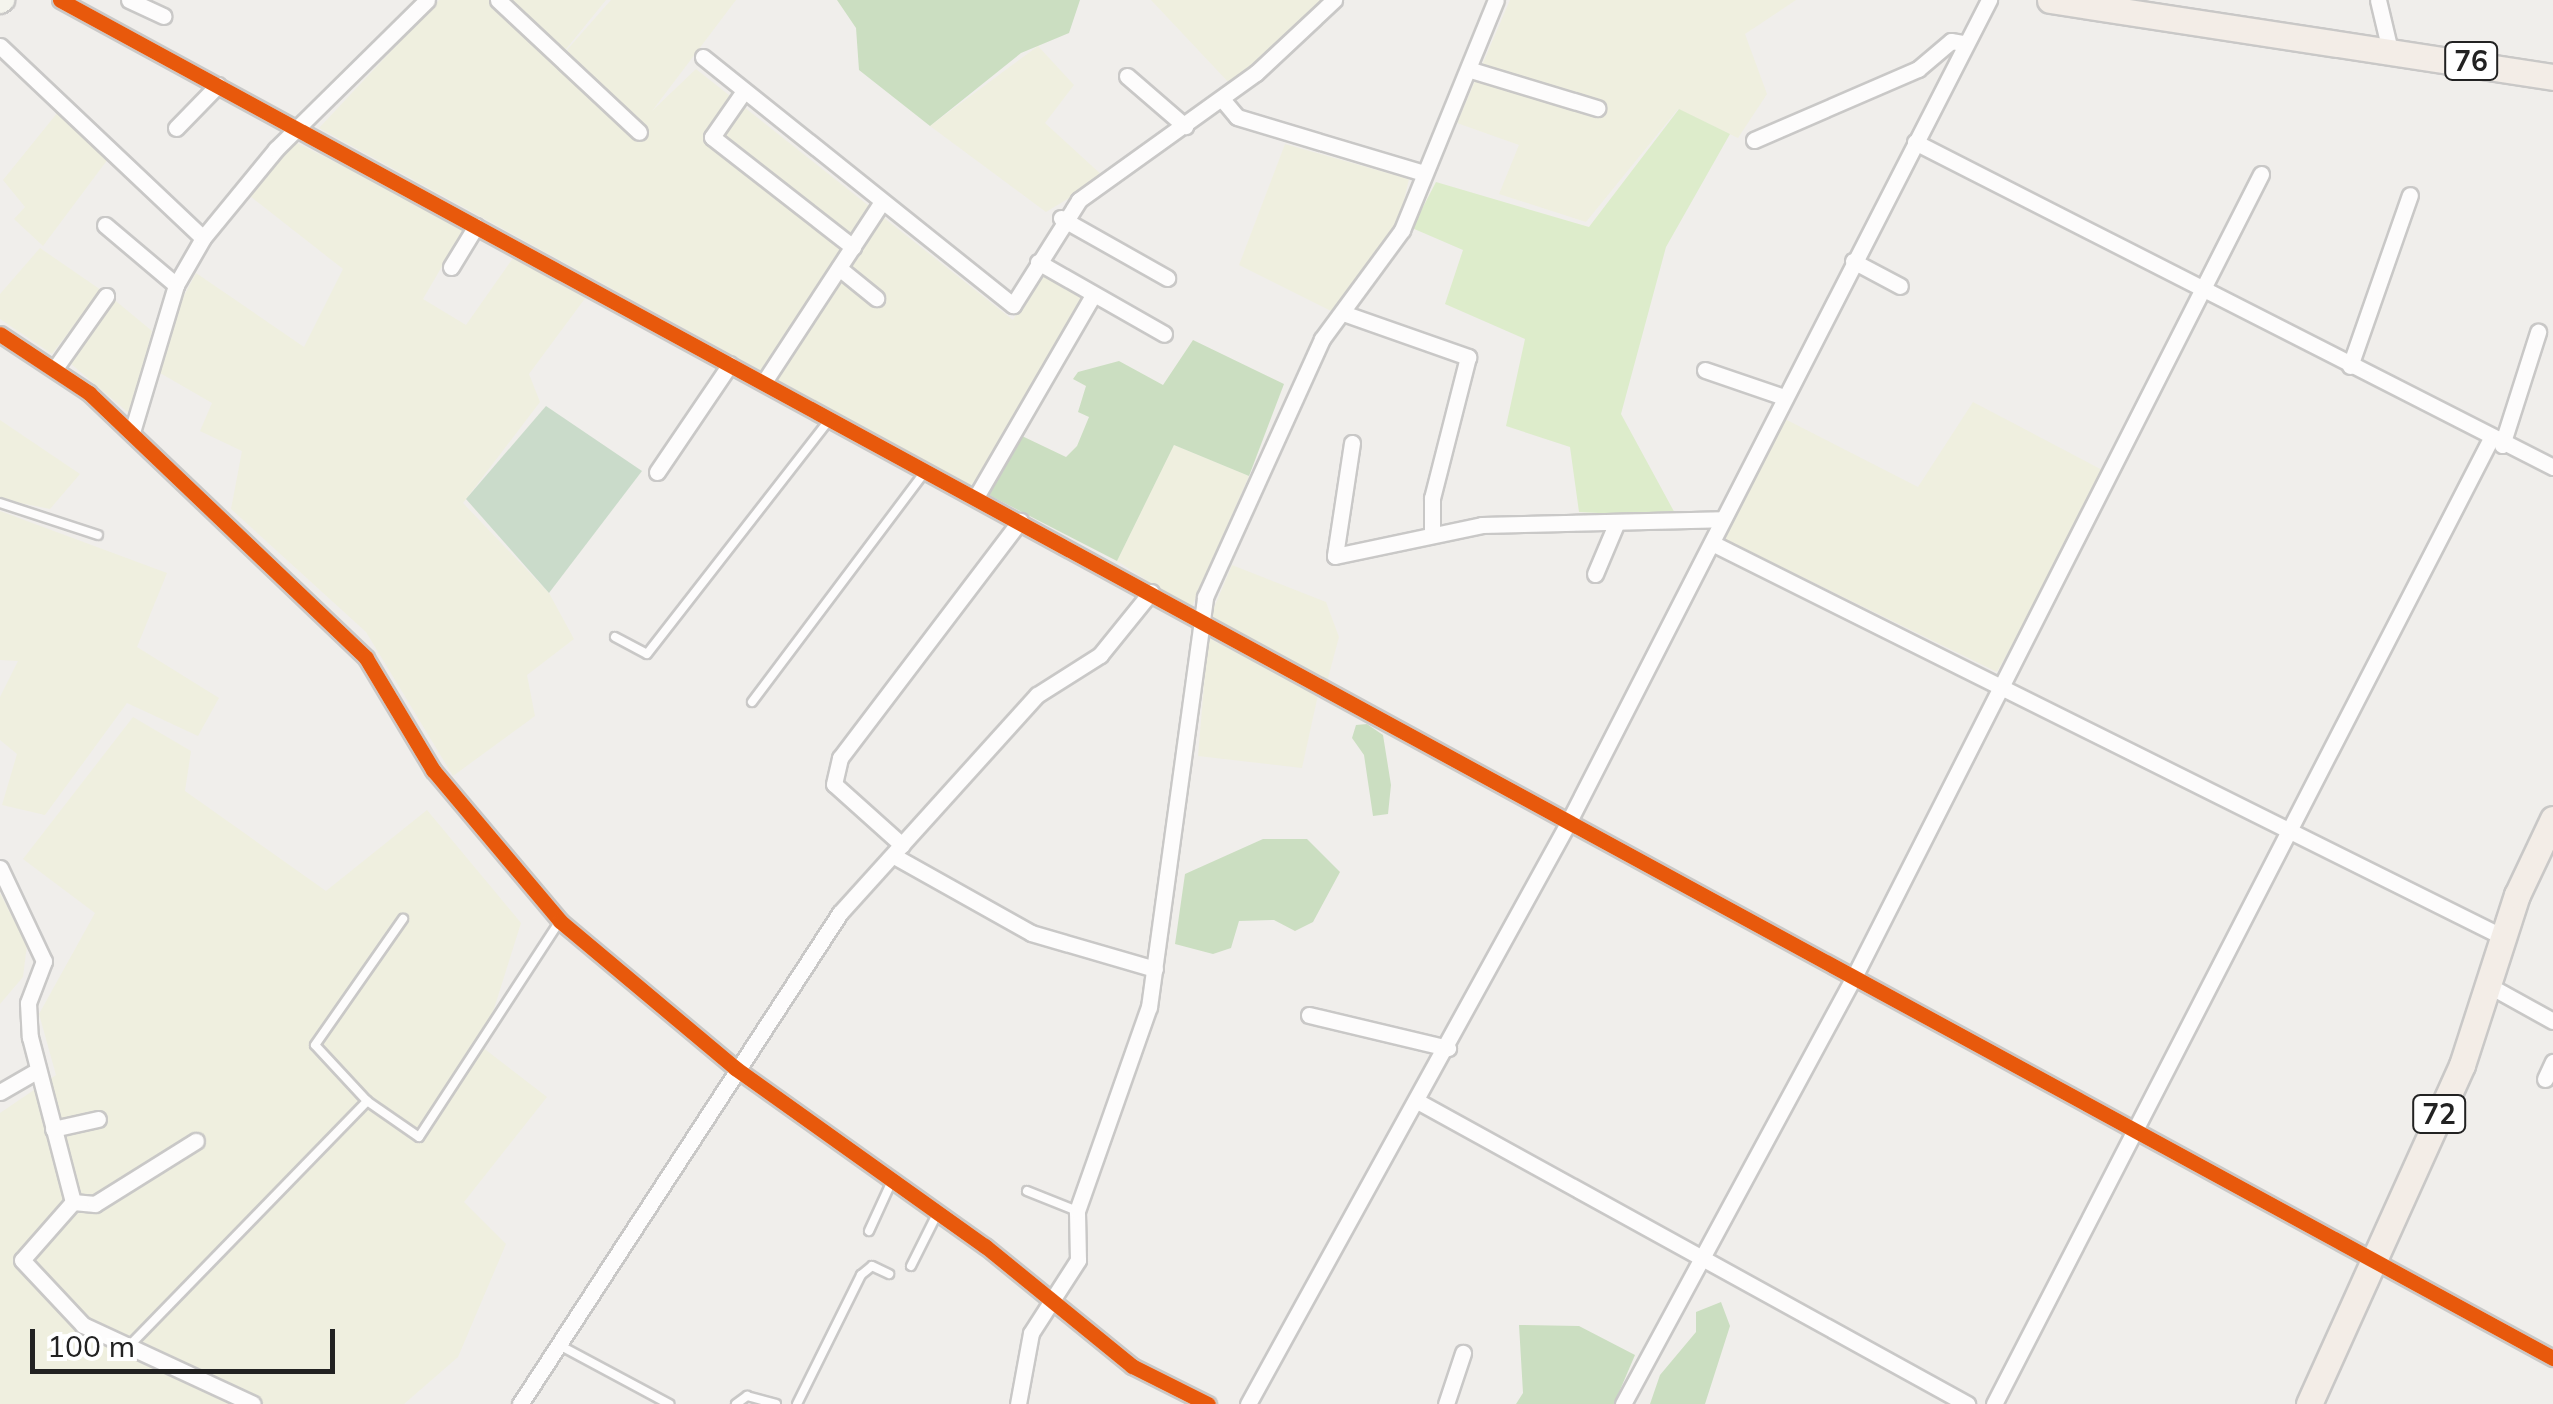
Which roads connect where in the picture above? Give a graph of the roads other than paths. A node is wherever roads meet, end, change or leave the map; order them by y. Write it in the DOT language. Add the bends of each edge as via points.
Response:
graph roads {
  1 [pos="60,0"];
  2 [pos="129,0"];
  3 [pos="427,0"];
  4 [pos="498,0"];
  5 [pos="1334,0"];
  6 [pos="1496,0"];
  7 [pos="1988,0"];
  8 [pos="2050,0"];
  9 [pos="2378,0"];
  10 [pos="163,16"];
  11 [pos="1964,43"];
  12 [pos="0,46"];
  13 [pos="2389,46"];
  14 [pos="703,57"];
  15 [pos="1471,70"];
  16 [pos="1127,76"];
  17 [pos="2553,77"];
  18 [pos="218,86"];
  19 [pos="744,91"];
  20 [pos="1222,99"];
  21 [pos="1597,108"];
  22 [pos="1186,126"];
  23 [pos="176,128"];
  24 [pos="296,128"];
  25 [pos="639,132"];
  26 [pos="1754,140"];
  27 [pos="1915,142"];
  28 [pos="1424,172"];
  29 [pos="2261,174"];
  30 [pos="2410,195"];
  31 [pos="880,205"];
  32 [pos="1061,218"];
  33 [pos="105,225"];
  34 [pos="476,226"];
  35 [pos="203,238"];
  36 [pos="853,247"];
  37 [pos="1853,261"];
  38 [pos="1038,262"];
  39 [pos="451,267"];
  40 [pos="839,268"];
  41 [pos="1167,278"];
  42 [pos="176,284"];
  43 [pos="1900,286"];
  44 [pos="2204,290"];
  45 [pos="1093,295"];
  46 [pos="106,296"];
  47 [pos="876,298"];
  48 [pos="1343,313"];
  49 [pos="2538,332"];
  50 [pos="0,334"];
  51 [pos="1164,334"];
  52 [pos="730,364"];
  53 [pos="56,366"];
  54 [pos="2350,366"];
  55 [pos="1705,370"];
  56 [pos="764,382"];
  57 [pos="1784,396"];
  58 [pos="830,418"];
  59 [pos="132,432"];
  60 [pos="2496,442"];
  61 [pos="1352,444"];
  62 [pos="2553,467"];
  63 [pos="926,470"];
  64 [pos="657,472"];
  65 [pos="976,497"];
  66 [pos="0,503"];
  67 [pos="1722,520"];
  68 [pos="1020,521"];
  69 [pos="1618,522"];
  70 [pos="1432,532"];
  71 [pos="98,534"];
  72 [pos="1714,544"];
  73 [pos="1595,574"];
  74 [pos="1151,592"];
  75 [pos="1200,623"];
  76 [pos="616,637"];
  77 [pos="2002,682"];
  78 [pos="752,702"];
  79 [pos="1567,825"];
  80 [pos="2294,831"];
  81 [pos="2550,832"];
  82 [pos="898,850"];
  83 [pos="0,868"];
  84 [pos="403,919"];
  85 [pos="560,921"];
  86 [pos="2503,937"];
  87 [pos="1155,968"];
  88 [pos="1855,975"];
  89 [pos="2488,986"];
  90 [pos="1309,1015"];
  91 [pos="2553,1022"];
  92 [pos="1448,1048"];
  93 [pos="2553,1062"];
  94 [pos="735,1068"];
  95 [pos="38,1070"];
  96 [pos="2545,1079"];
  97 [pos="0,1092"];
  98 [pos="366,1102"];
  99 [pos="1420,1102"];
  100 [pos="98,1119"];
  101 [pos="53,1130"];
  102 [pos="2140,1132"];
  103 [pos="196,1141"];
  104 [pos="891,1183"];
  105 [pos="1027,1190"];
  106 [pos="73,1202"];
  107 [pos="1077,1211"];
  108 [pos="937,1214"];
  109 [pos="870,1231"];
  110 [pos="1700,1259"];
  111 [pos="2373,1260"];
  112 [pos="911,1266"];
  113 [pos="889,1274"];
  114 [pos="1049,1302"];
  115 [pos="132,1344"];
  116 [pos="562,1346"];
  117 [pos="1462,1353"];
  118 [pos="2553,1358"];
  119 [pos="253,1404"];
  120 [pos="520,1404"];
  121 [pos="669,1404"];
  122 [pos="736,1404"];
  123 [pos="776,1404"];
  124 [pos="797,1404"];
  125 [pos="1018,1404"];
  126 [pos="1208,1404"];
  127 [pos="1248,1404"];
  128 [pos="1446,1404"];
  129 [pos="1624,1404"];
  130 [pos="1967,1404"];
  131 [pos="1994,1404"];
  132 [pos="2309,1404"];
  1 -- 18 [label="street"];
  2 -- 10 [label="street"];
  3 -- 24 [label="street"];
  4 -- 25 [label="street"];
  5 -- 20 [label="street"];
  6 -- 15 [label="street"];
  7 -- 11 [label="street"];
  8 -- 13 [label="main road, 76"];
  9 -- 13 [label="street"];
  11 -- 26 [label="street" via="1951,41 1918,69"];
  11 -- 27 [label="street"];
  12 -- 35 [label="street"];
  13 -- 17 [label="main road, 76"];
  14 -- 19 [label="street"];
  15 -- 21 [label="street"];
  15 -- 28 [label="street"];
  16 -- 22 [label="street"];
  18 -- 23 [label="street"];
  18 -- 24 [label="street"];
  19 -- 31 [label="street"];
  19 -- 36 [label="street" via="712,137"];
  20 -- 22 [label="street"];
  20 -- 28 [label="street" via="1237,117"];
  22 -- 32 [label="street"];
  24 -- 34 [label="street"];
  24 -- 35 [label="street"];
  27 -- 37 [label="street"];
  27 -- 44 [label="street"];
  28 -- 48 [label="street" via="1384,262"];
  29 -- 44 [label="street"];
  30 -- 54 [label="street"];
  31 -- 36 [label="street"];
  31 -- 38 [label="street" via="1013,305"];
  32 -- 38 [label="street"];
  32 -- 41 [label="street"];
  33 -- 42 [label="street"];
  34 -- 39 [label="street"];
  34 -- 52 [label="street"];
  35 -- 42 [label="street"];
  36 -- 40 [label="street"];
  37 -- 43 [label="street"];
  37 -- 57 [label="street"];
  38 -- 45 [label="street"];
  40 -- 47 [label="street"];
  40 -- 56 [label="street"];
  42 -- 59 [label="street"];
  44 -- 54 [label="street"];
  44 -- 77 [label="street"];
  45 -- 51 [label="street"];
  45 -- 65 [label="street"];
  46 -- 53 [label="street"];
  48 -- 70 [label="street" via="1468,357 1432,498"];
  48 -- 75 [label="street" via="1322,339"];
  49 -- 60 [label="street"];
  50 -- 53 [label="street"];
  52 -- 56 [label="street"];
  52 -- 64 [label="street"];
  53 -- 59 [label="street"];
  54 -- 60 [label="street"];
  55 -- 57 [label="street"];
  56 -- 58 [label="street"];
  57 -- 67 [label="street"];
  58 -- 63 [label="street"];
  58 -- 76 [label="lane" via="647,654"];
  59 -- 85 [label="street" via="366,658 433,770"];
  60 -- 62 [label="street"];
  60 -- 80 [label="street"];
  61 -- 70 [label="street" via="1335,556"];
  63 -- 65 [label="street"];
  63 -- 78 [label="lane"];
  65 -- 68 [label="street"];
  66 -- 71 [label="lane"];
  67 -- 69 [label="street"];
  67 -- 72 [label="street"];
  68 -- 74 [label="street"];
  68 -- 82 [label="street" via="840,758 834,784"];
  69 -- 70 [label="street"];
  69 -- 73 [label="street"];
  72 -- 77 [label="street"];
  72 -- 79 [label="street"];
  74 -- 75 [label="street"];
  74 -- 82 [label="street" via="1100,656 1037,695"];
  75 -- 79 [label="street"];
  75 -- 87 [label="street"];
  77 -- 80 [label="street"];
  77 -- 88 [label="street"];
  79 -- 88 [label="street"];
  79 -- 92 [label="street"];
  80 -- 86 [label="street"];
  80 -- 102 [label="street"];
  81 -- 86 [label="main road, 72"];
  82 -- 87 [label="street" via="1030,933"];
  82 -- 94 [label="street" via="840,913"];
  83 -- 95 [label="street" via="44,961 28,1003"];
  84 -- 98 [label="lane" via="315,1045"];
  85 -- 94 [label="street"];
  85 -- 98 [label="lane" via="418,1137"];
  86 -- 89 [label="main road, 72"];
  87 -- 107 [label="street"];
  88 -- 102 [label="street"];
  88 -- 110 [label="street"];
  89 -- 91 [label="street"];
  89 -- 111 [label="main road, 72"];
  90 -- 92 [label="street"];
  92 -- 99 [label="street"];
  93 -- 96 [label="street"];
  94 -- 104 [label="street"];
  94 -- 116 [label="street"];
  95 -- 97 [label="street"];
  95 -- 101 [label="street"];
  98 -- 115 [label="lane"];
  99 -- 110 [label="street"];
  99 -- 127 [label="street"];
  100 -- 101 [label="street"];
  101 -- 106 [label="street"];
  102 -- 111 [label="street"];
  102 -- 131 [label="street"];
  103 -- 106 [label="street" via="96,1204"];
  104 -- 108 [label="street"];
  104 -- 109 [label="lane"];
  105 -- 107 [label="lane"];
  106 -- 115 [label="street" via="22,1260 56,1305"];
  107 -- 114 [label="street" via="1078,1260"];
  108 -- 112 [label="lane"];
  108 -- 114 [label="street"];
  110 -- 129 [label="street"];
  110 -- 130 [label="street"];
  111 -- 118 [label="street"];
  111 -- 132 [label="main road, 72"];
  113 -- 124 [label="lane" via="872,1266 861,1275"];
  114 -- 125 [label="street" via="1031,1333"];
  114 -- 126 [label="street" via="1132,1366"];
  115 -- 119 [label="street"];
  116 -- 120 [label="street"];
  116 -- 121 [label="lane"];
  117 -- 128 [label="street"];
  122 -- 123 [label="lane" via="747,1396"];
}
